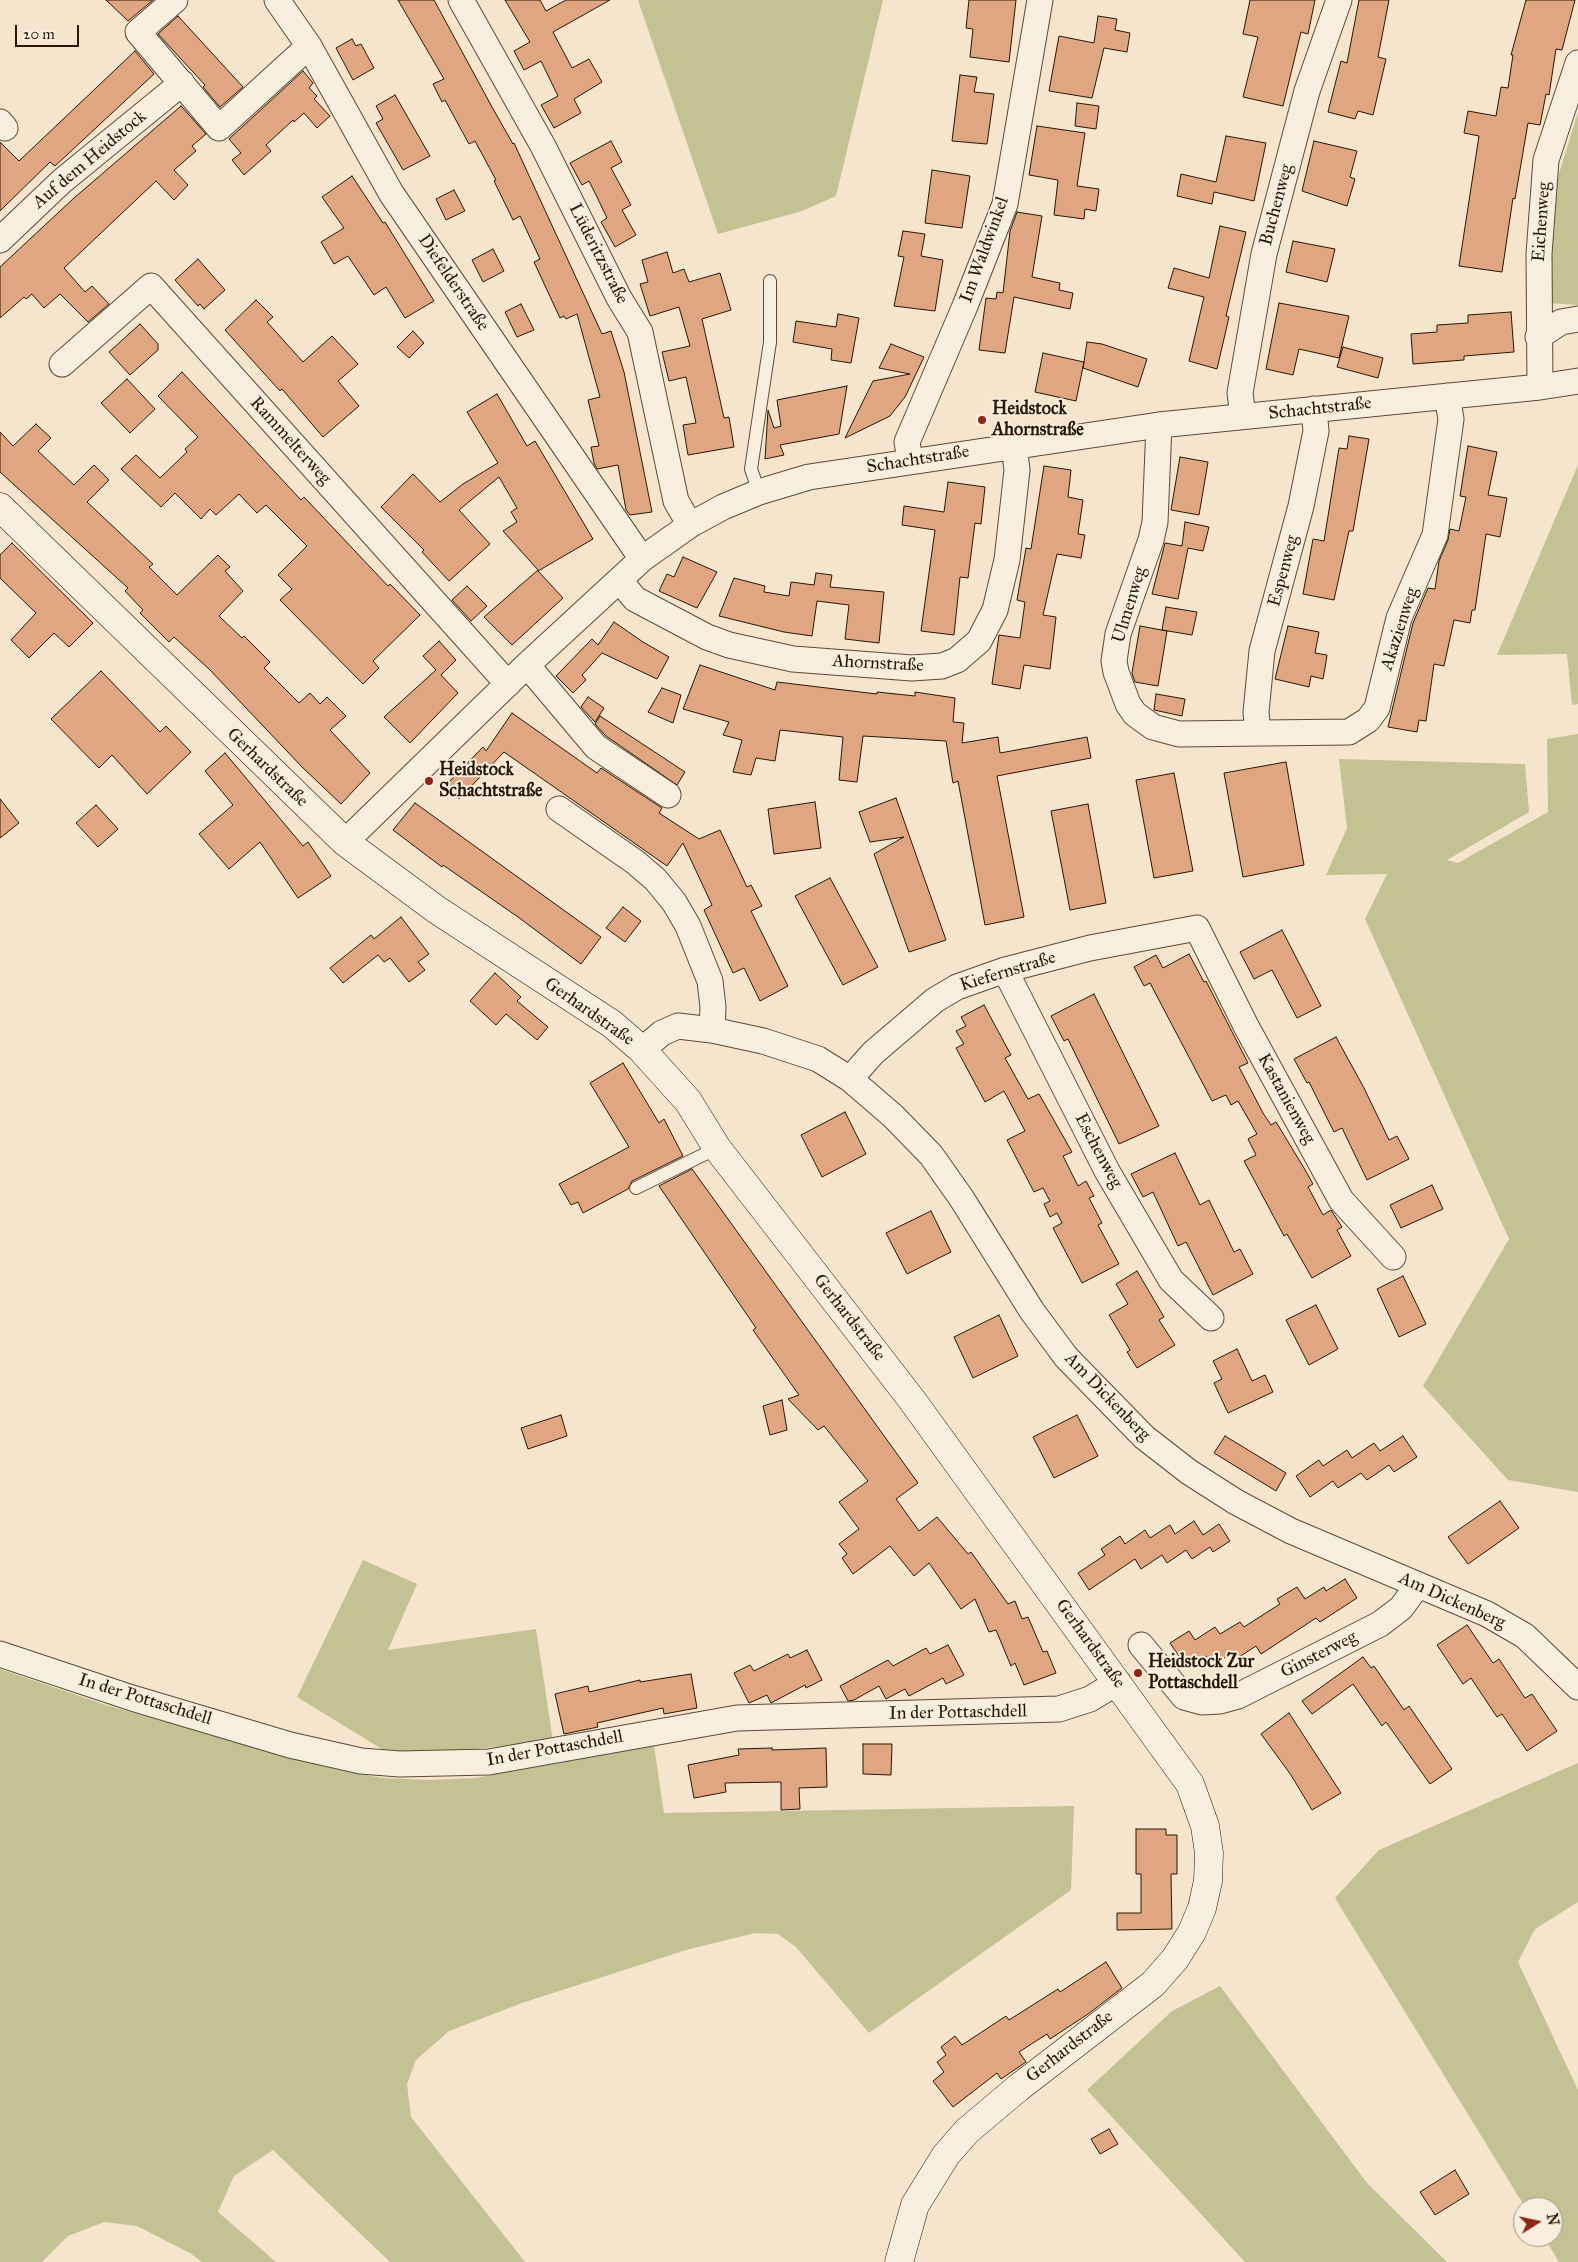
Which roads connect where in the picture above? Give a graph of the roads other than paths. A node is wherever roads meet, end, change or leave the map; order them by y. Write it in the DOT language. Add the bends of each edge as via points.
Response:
graph roads {
  1 [pos="176,0"];
  2 [pos="277,0"];
  3 [pos="461,0"];
  4 [pos="1040,0"];
  5 [pos="1339,0"];
  6 [pos="309,46"];
  7 [pos="1578,63"];
  8 [pos="182,83"];
  9 [pos="0,240"];
  10 [pos="770,281"];
  11 [pos="1578,319"];
  12 [pos="1538,337"];
  13 [pos="62,364"];
  14 [pos="1578,381"];
  15 [pos="1540,387"];
  16 [pos="1447,396"];
  17 [pos="1314,409"];
  18 [pos="1243,416"];
  19 [pos="1159,425"];
  20 [pos="1014,446"];
  21 [pos="910,460"];
  22 [pos="759,492"];
  23 [pos="0,507"];
  24 [pos="690,525"];
  25 [pos="642,559"];
  26 [pos="620,581"];
  27 [pos="527,665"];
  28 [pos="508,684"];
  29 [pos="1258,733"];
  30 [pos="668,795"];
  31 [pos="559,809"];
  32 [pos="344,842"];
  33 [pos="1197,928"];
  34 [pos="1005,970"];
  35 [pos="712,1030"];
  36 [pos="642,1050"];
  37 [pos="850,1079"];
  38 [pos="717,1148"];
  39 [pos="636,1188"];
  40 [pos="1393,1257"];
  41 [pos="1211,1318"];
  42 [pos="1418,1585"];
  43 [pos="1140,1645"];
  44 [pos="0,1654"];
  45 [pos="1118,1682"];
  46 [pos="1578,1687"];
  47 [pos="898,2262"];
  1 -- 8 [label="street" via="138,32"];
  2 -- 6 [label="street, Diefelderstraße"];
  3 -- 24 [label="street, Lüderitzstraße" via="543,146 619,298 640,332 676,501"];
  4 -- 21 [label="street, Im Waldwinkel" via="1005,204 966,306 907,442"];
  5 -- 18 [label="street, Buchenweg" via="1307,91 1264,254 1240,393"];
  6 -- 8 [label="street" via="219,128"];
  6 -- 25 [label="street, Diefelderstraße" via="392,193"];
  7 -- 12 [label="street, Eichenweg" via="1546,160 1539,254"];
  8 -- 9 [label="street, Auf dem Heidstock" via="62,181"];
  10 -- 22 [label="lane" via="770,342 751,469"];
  11 -- 12 [label="street" via="1561,322"];
  12 -- 15 [label="street, Eichenweg"];
  13 -- 28 [label="street, Rammelterweg" via="151,286"];
  14 -- 15 [label="street, Schachtstraße"];
  15 -- 16 [label="street, Schachtstraße"];
  16 -- 17 [label="street, Schachtstraße"];
  16 -- 29 [label="street, Akazienweg" via="1451,420 1435,535 1399,618 1377,708 1368,720 1349,732"];
  17 -- 18 [label="street, Schachtstraße"];
  17 -- 29 [label="street, Espenweg" via="1316,430 1301,506 1262,651 1256,712"];
  18 -- 19 [label="street, Schachtstraße"];
  19 -- 20 [label="street, Schachtstraße"];
  19 -- 29 [label="street, Ulmenweg" via="1155,522 1118,634 1114,661 1116,672 1128,704 1135,714 1153,727 1179,734"];
  20 -- 21 [label="street, Schachtstraße"];
  20 -- 26 [label="street, Ahornstraße" via="1017,470 1007,560 995,610 979,641 957,660 942,666 912,668 793,658 729,645 706,637 635,599"];
  21 -- 22 [label="street, Schachtstraße" via="809,477"];
  22 -- 24 [label="street, Schachtstraße" via="723,506"];
  23 -- 32 [label="street, Gerhardstraße"];
  24 -- 25 [label="street, Schachtstraße"];
  25 -- 26 [label="street, Schachtstraße"];
  26 -- 27 [label="street, Schachtstraße"];
  27 -- 28 [label="street, Schachtstraße"];
  27 -- 30 [label="street" via="596,747"];
  28 -- 32 [label="street, Schachtstraße"];
  31 -- 35 [label="street" via="635,862 674,902 688,926 710,981"];
  32 -- 36 [label="street, Gerhardstraße" via="437,910 612,1024"];
  33 -- 34 [label="street, Kiefernstraße" via="1090,948"];
  33 -- 40 [label="street, Kastanienweg" via="1246,1026 1341,1200"];
  34 -- 37 [label="street, Kiefernstraße" via="957,987 935,1000 873,1052"];
  34 -- 41 [label="street, Eschenweg" via="1107,1171 1171,1280"];
  35 -- 36 [label="street, Am Dickenberg" via="678,1026 662,1033"];
  35 -- 37 [label="street, Am Dickenberg" via="763,1041 818,1060"];
  36 -- 38 [label="street, Gerhardstraße" via="688,1101"];
  37 -- 42 [label="street, Am Dickenberg" via="931,1155 1066,1357 1144,1437 1189,1472 1236,1502 1291,1531"];
  38 -- 39 [label="lane"];
  38 -- 45 [label="street, Gerhardstraße" via="912,1400"];
  42 -- 43 [label="street, Ginsterweg" via="1400,1608 1380,1624 1238,1696 1220,1701 1202,1702 1184,1696"];
  42 -- 46 [label="street, Am Dickenberg" via="1487,1614 1525,1636"];
  44 -- 45 [label="street, In der Pottaschdell" via="132,1698 290,1744 360,1761 400,1764 489,1762 737,1718 1038,1712 1090,1699"];
  45 -- 47 [label="street, Gerhardstraße" via="1177,1763 1198,1805 1205,1826 1208,1853 1208,1881 1202,1908 1175,1959 1153,1984 1018,2088 967,2131 946,2155 915,2205"];
}
